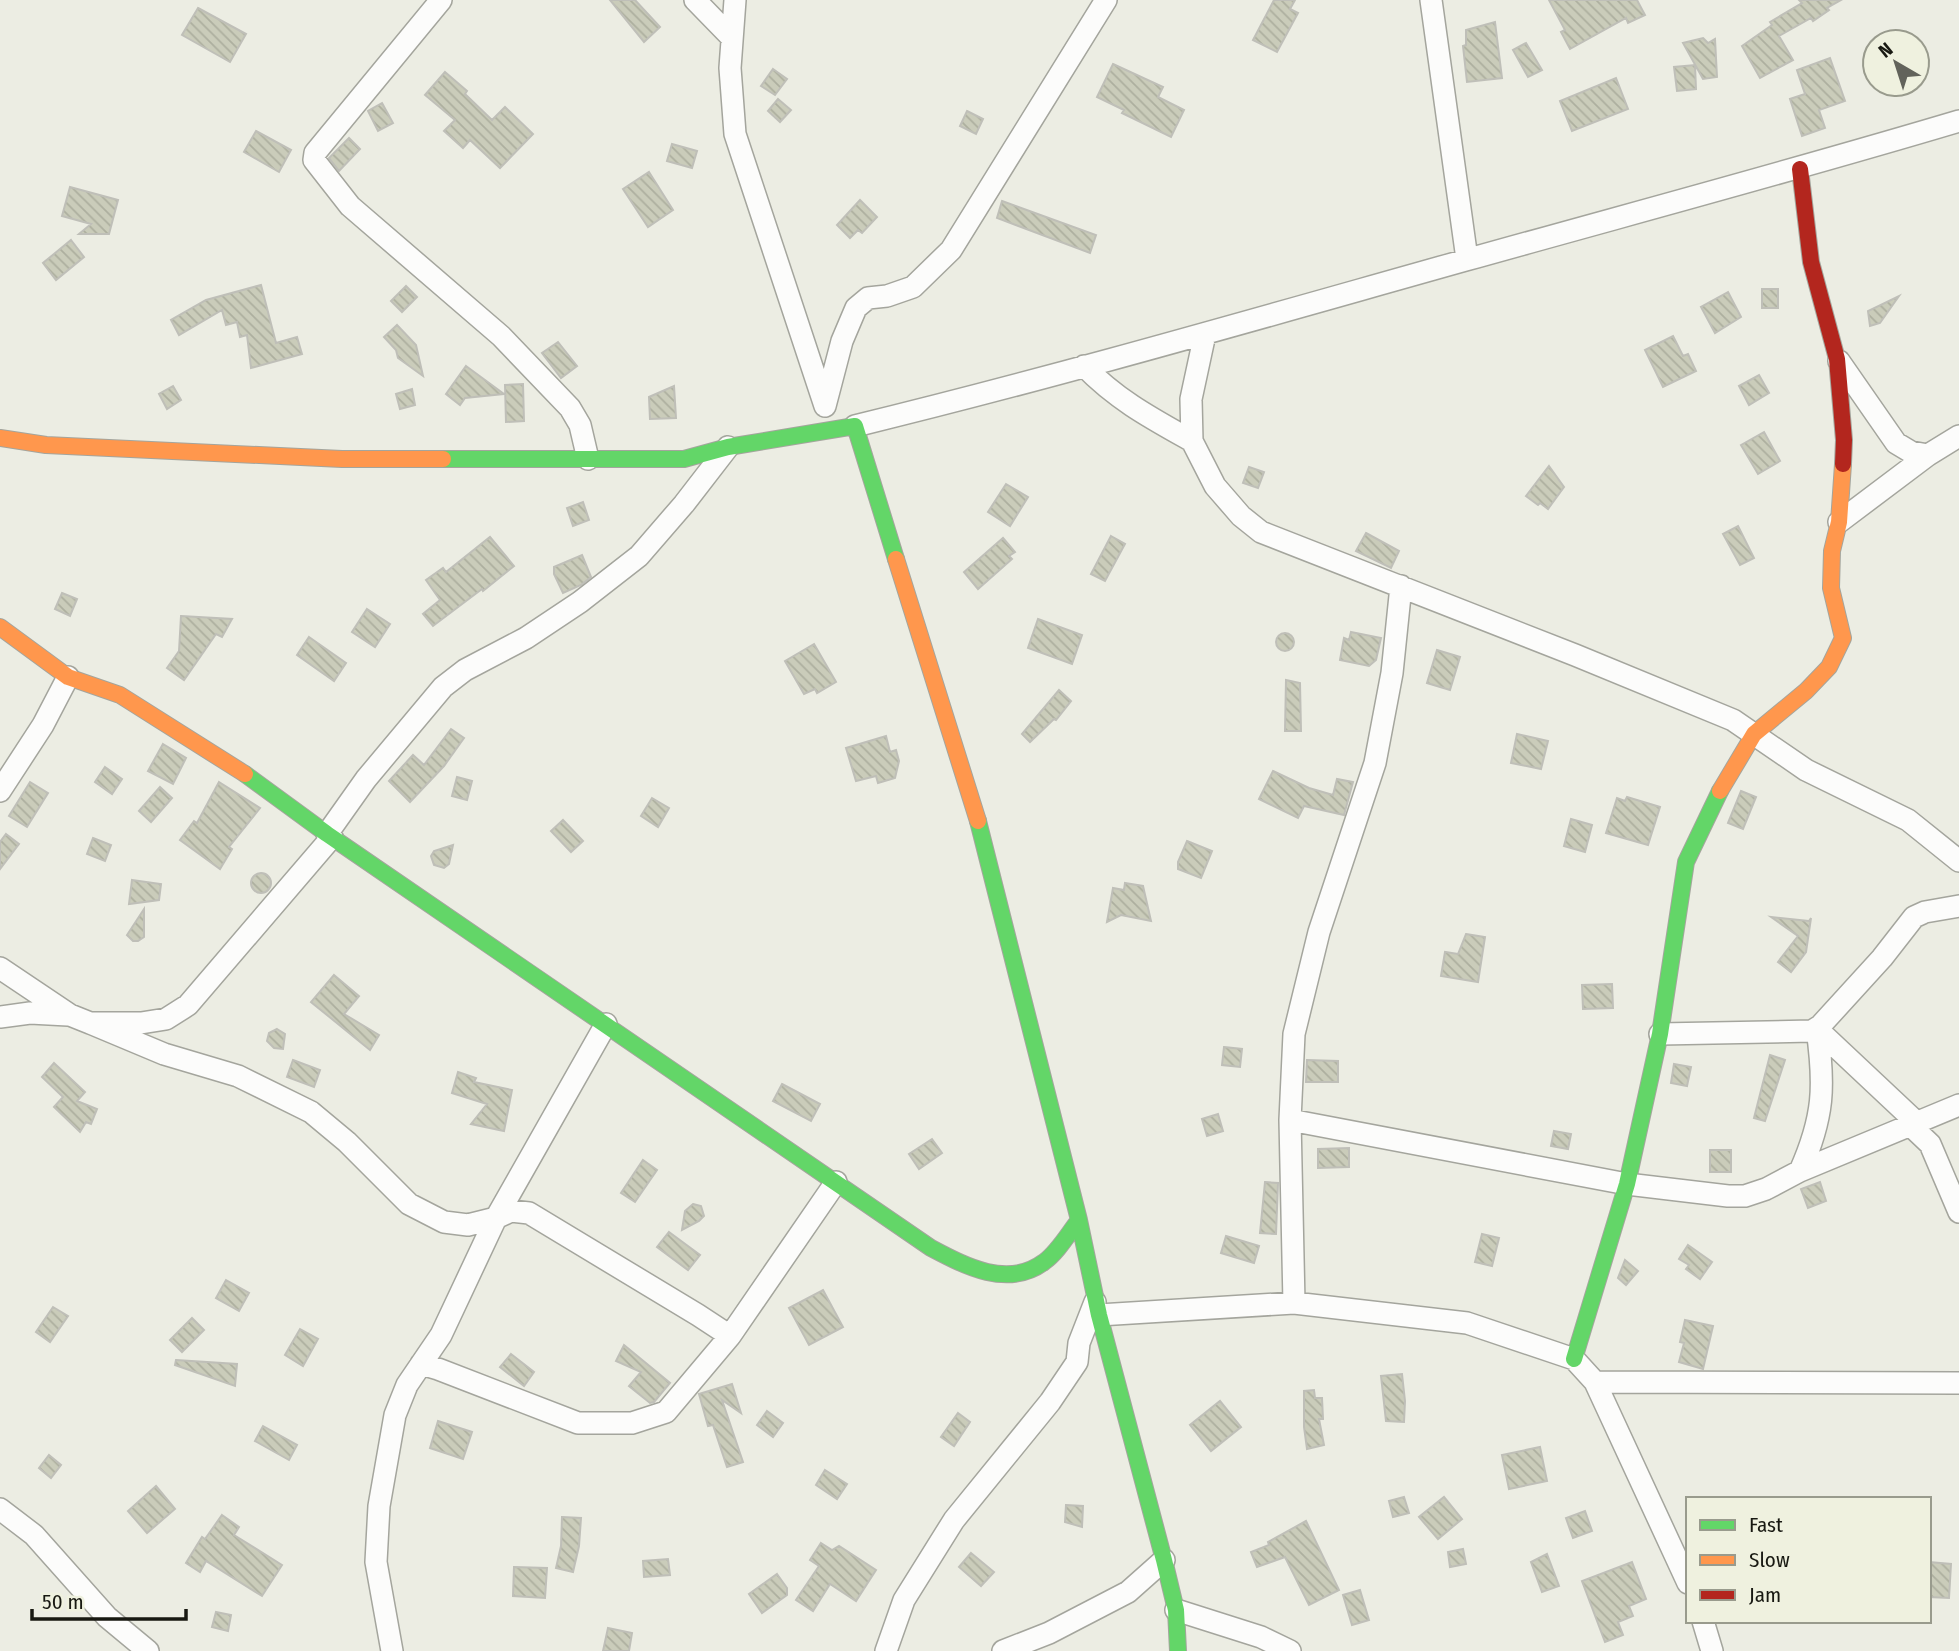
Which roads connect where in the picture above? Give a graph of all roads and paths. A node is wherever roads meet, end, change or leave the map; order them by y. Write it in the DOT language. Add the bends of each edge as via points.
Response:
graph roads {
  1 [pos="441,0"];
  2 [pos="695,0"];
  3 [pos="735,0"];
  4 [pos="1106,0"];
  5 [pos="1431,0"];
  6 [pos="732,38"];
  7 [pos="1959,121"];
  8 [pos="1800,169"];
  9 [pos="1467,259"];
  10 [pos="1205,334"];
  11 [pos="1837,359"];
  12 [pos="1084,366"];
  13 [pos="825,406"];
  14 [pos="855,426"];
  15 [pos="834,431"];
  16 [pos="1959,436"];
  17 [pos="0,438"];
  18 [pos="1192,441"];
  19 [pos="728,447"];
  20 [pos="1928,455"];
  21 [pos="588,459"];
  22 [pos="1839,522"];
  23 [pos="1401,586"];
  24 [pos="0,627"];
  25 [pos="68,677"];
  26 [pos="1754,734"];
  27 [pos="0,791"];
  28 [pos="329,835"];
  29 [pos="1959,861"];
  30 [pos="1959,906"];
  31 [pos="0,968"];
  32 [pos="0,1017"];
  33 [pos="80,1019"];
  34 [pos="606,1024"];
  35 [pos="1816,1029"];
  36 [pos="1660,1034"];
  37 [pos="1953,1108"];
  38 [pos="1290,1120"];
  39 [pos="1913,1124"];
  40 [pos="1930,1144"];
  41 [pos="1800,1171"];
  42 [pos="836,1182"];
  43 [pos="1627,1184"];
  44 [pos="1959,1212"];
  45 [pos="496,1218"];
  46 [pos="1079,1220"];
  47 [pos="1294,1303"];
  48 [pos="1097,1307"];
  49 [pos="730,1336"];
  50 [pos="1574,1359"];
  51 [pos="421,1364"];
  52 [pos="1595,1382"];
  53 [pos="1959,1383"];
  54 [pos="0,1509"];
  55 [pos="1164,1560"];
  56 [pos="1686,1579"];
  57 [pos="1176,1610"];
  58 [pos="1704,1623"];
  59 [pos="148,1651"];
  60 [pos="392,1651"];
  61 [pos="886,1651"];
  62 [pos="1003,1651"];
  63 [pos="1178,1651"];
  64 [pos="1290,1651"];
  65 [pos="1712,1651"];
  1 -- 21 [label="street" via="315,153 314,160 350,206 501,336 570,408 580,425"];
  2 -- 6 [label="street"];
  3 -- 6 [label="street"];
  4 -- 13 [label="street" via="950,250 912,287 868,298 856,308"];
  5 -- 9 [label="street"];
  6 -- 13 [label="street" via="736,134"];
  7 -- 8 [label="street"];
  8 -- 9 [label="street"];
  8 -- 11 [label="street" via="1811,262"];
  9 -- 10 [label="street"];
  10 -- 12 [label="street"];
  10 -- 18 [label="street" via="1191,399"];
  11 -- 20 [label="street" via="1896,443"];
  11 -- 22 [label="street" via="1844,440"];
  12 -- 14 [label="street"];
  12 -- 18 [label="street" via="1126,402"];
  13 -- 15 [label="street"];
  14 -- 15 [label="street"];
  14 -- 46 [label="street" via="980,827"];
  15 -- 19 [label="street"];
  16 -- 20 [label="street"];
  17 -- 21 [label="street" via="46,445 342,459"];
  18 -- 23 [label="street" via="1216,486 1261,532"];
  19 -- 21 [label="street" via="684,459"];
  19 -- 28 [label="street" via="639,556 580,602 443,687 366,779"];
  20 -- 22 [label="street"];
  22 -- 26 [label="street" via="1831,588 1843,638 1829,667"];
  23 -- 26 [label="street" via="1721,715"];
  23 -- 38 [label="street" via="1392,673 1375,763 1319,932 1294,1034"];
  24 -- 25 [label="street"];
  25 -- 27 [label="street" via="43,726"];
  25 -- 28 [label="street" via="120,695 261,784"];
  26 -- 29 [label="street" via="1806,769 1908,820"];
  26 -- 36 [label="street" via="1726,779 1686,862"];
  28 -- 33 [label="street" via="188,1005 166,1020"];
  28 -- 34 [label="street"];
  30 -- 35 [label="street" via="1914,917"];
  31 -- 33 [label="street"];
  32 -- 33 [label="street" via="30,1013"];
  33 -- 45 [label="street" via="164,1054 238,1076 311,1112 409,1204 444,1222 468,1225"];
  34 -- 42 [label="street"];
  34 -- 45 [label="street"];
  35 -- 36 [label="street" via="1804,1033"];
  35 -- 39 [label="street"];
  35 -- 41 [label="street" via="1823,1071 1821,1108 1814,1141"];
  36 -- 43 [label="street"];
  37 -- 39 [label="street"];
  37 -- 40 [label="street"];
  38 -- 43 [label="street"];
  38 -- 47 [label="street"];
  39 -- 40 [label="street"];
  39 -- 41 [label="street"];
  40 -- 44 [label="street"];
  41 -- 43 [label="street" via="1745,1196"];
  42 -- 46 [label="street" via="931,1248 973,1270 1006,1275 1032,1269"];
  42 -- 49 [label="street"];
  43 -- 50 [label="street"];
  45 -- 49 [label="street" via="512,1211 529,1213"];
  45 -- 51 [label="street" via="441,1335"];
  46 -- 48 [label="street"];
  47 -- 48 [label="street"];
  47 -- 50 [label="street" via="1468,1323"];
  48 -- 55 [label="street"];
  48 -- 61 [label="street" via="1079,1343 1077,1362 954,1520 904,1600"];
  49 -- 51 [label="street" via="666,1412 632,1423 578,1423"];
  50 -- 52 [label="street"];
  51 -- 60 [label="street" via="395,1415 379,1506 376,1562"];
  52 -- 53 [label="street"];
  52 -- 56 [label="street"];
  54 -- 59 [label="street" via="34,1535 107,1617"];
  55 -- 57 [label="street"];
  55 -- 62 [label="street" via="1128,1592"];
  57 -- 63 [label="street"];
  57 -- 64 [label="street"];
  58 -- 65 [label="street"];
}
